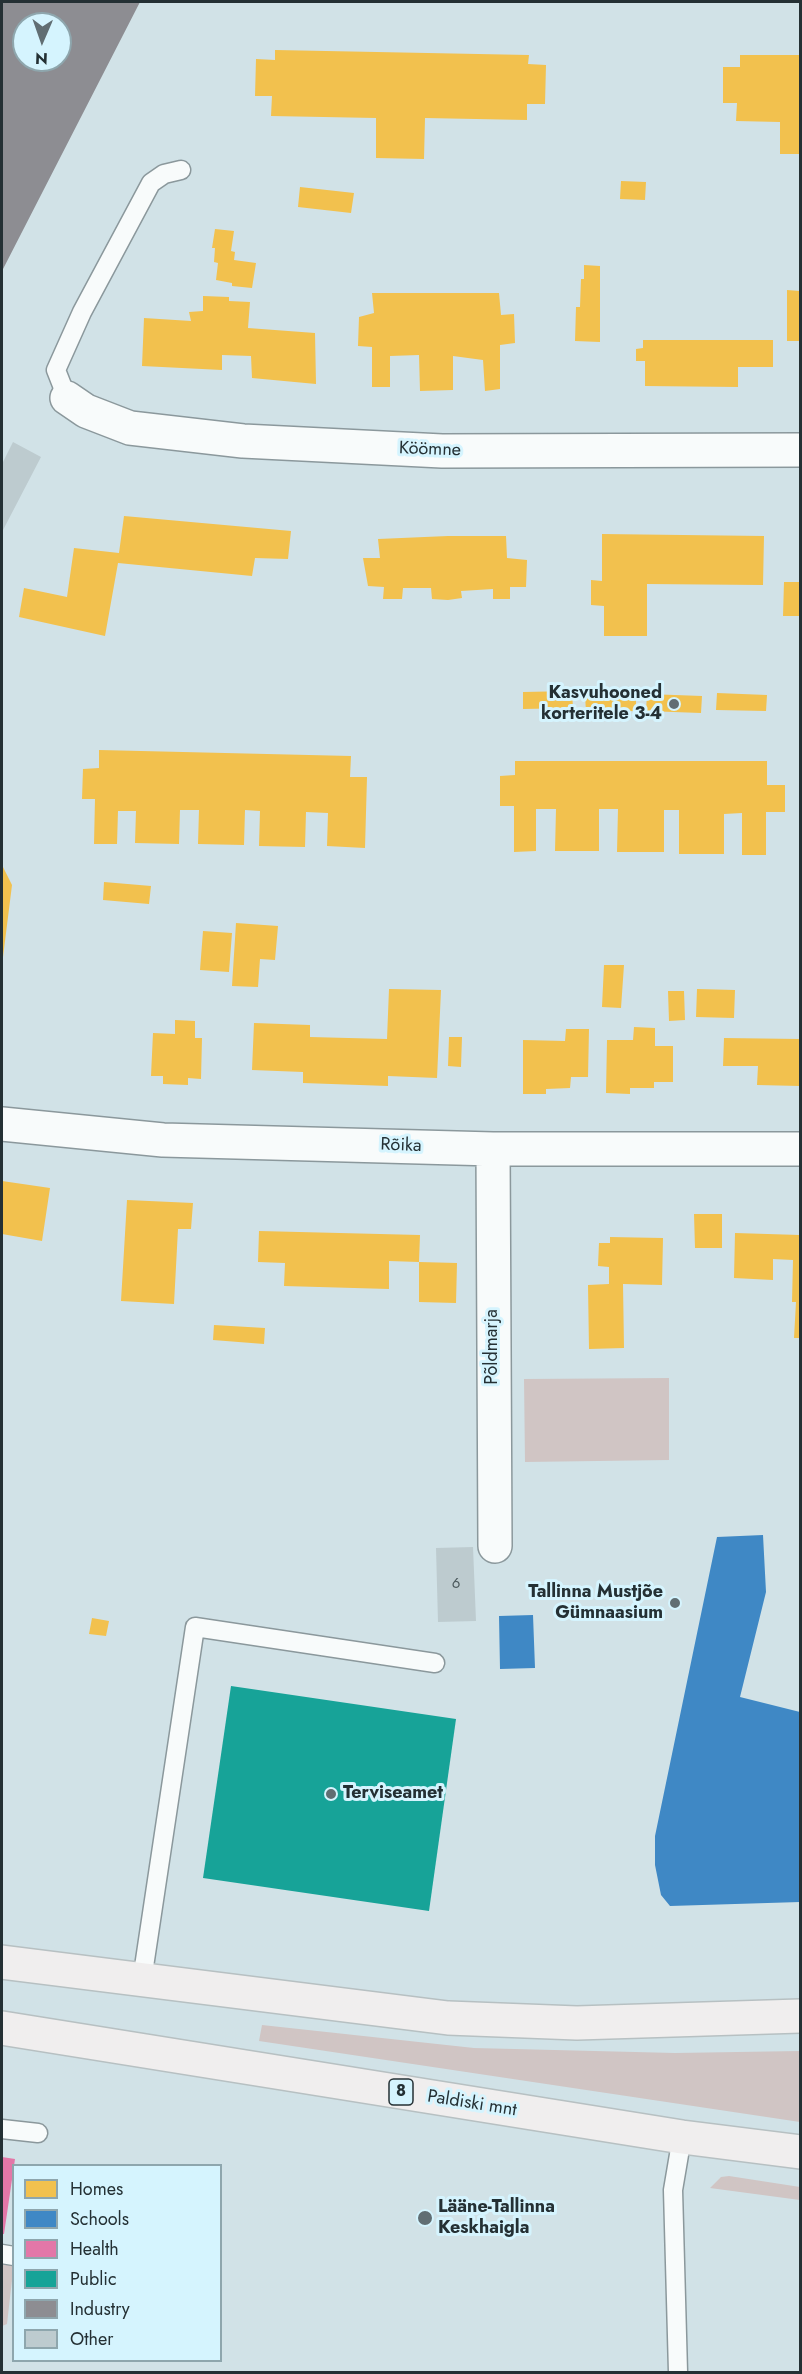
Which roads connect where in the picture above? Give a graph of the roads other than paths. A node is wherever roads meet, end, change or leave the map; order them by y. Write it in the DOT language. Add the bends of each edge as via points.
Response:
graph roads {
  1 [pos="181,170"];
  2 [pos="67,398"];
  3 [pos="801,450"];
  4 [pos="2,1124"];
  5 [pos="493,1149"];
  6 [pos="801,1149"];
  7 [pos="495,1546"];
  8 [pos="435,1663"];
  9 [pos="2,1962"];
  10 [pos="142,1980"];
  11 [pos="801,2016"];
  12 [pos="2,2028"];
  13 [pos="2,2128"];
  14 [pos="38,2133"];
  15 [pos="682,2137"];
  16 [pos="801,2152"];
  17 [pos="678,2373"];
  1 -- 2 [label="lane" via="164,174 151,183 81,312 56,370"];
  2 -- 3 [label="street, Köömne" via="86,411 130,428 243,441 442,451"];
  4 -- 5 [label="street, Rõika" via="163,1140"];
  5 -- 6 [label="street, Rõika"];
  5 -- 7 [label="street, Põldmarja"];
  8 -- 10 [label="lane" via="195,1627"];
  9 -- 10 [label="main road"];
  10 -- 11 [label="main road" via="448,2018 577,2023"];
  12 -- 15 [label="main road, Paldiski mnt / 8"];
  13 -- 14 [label="lane"];
  15 -- 16 [label="main road, Paldiski mnt / 8"];
  15 -- 17 [label="lane" via="674,2190"];
}
